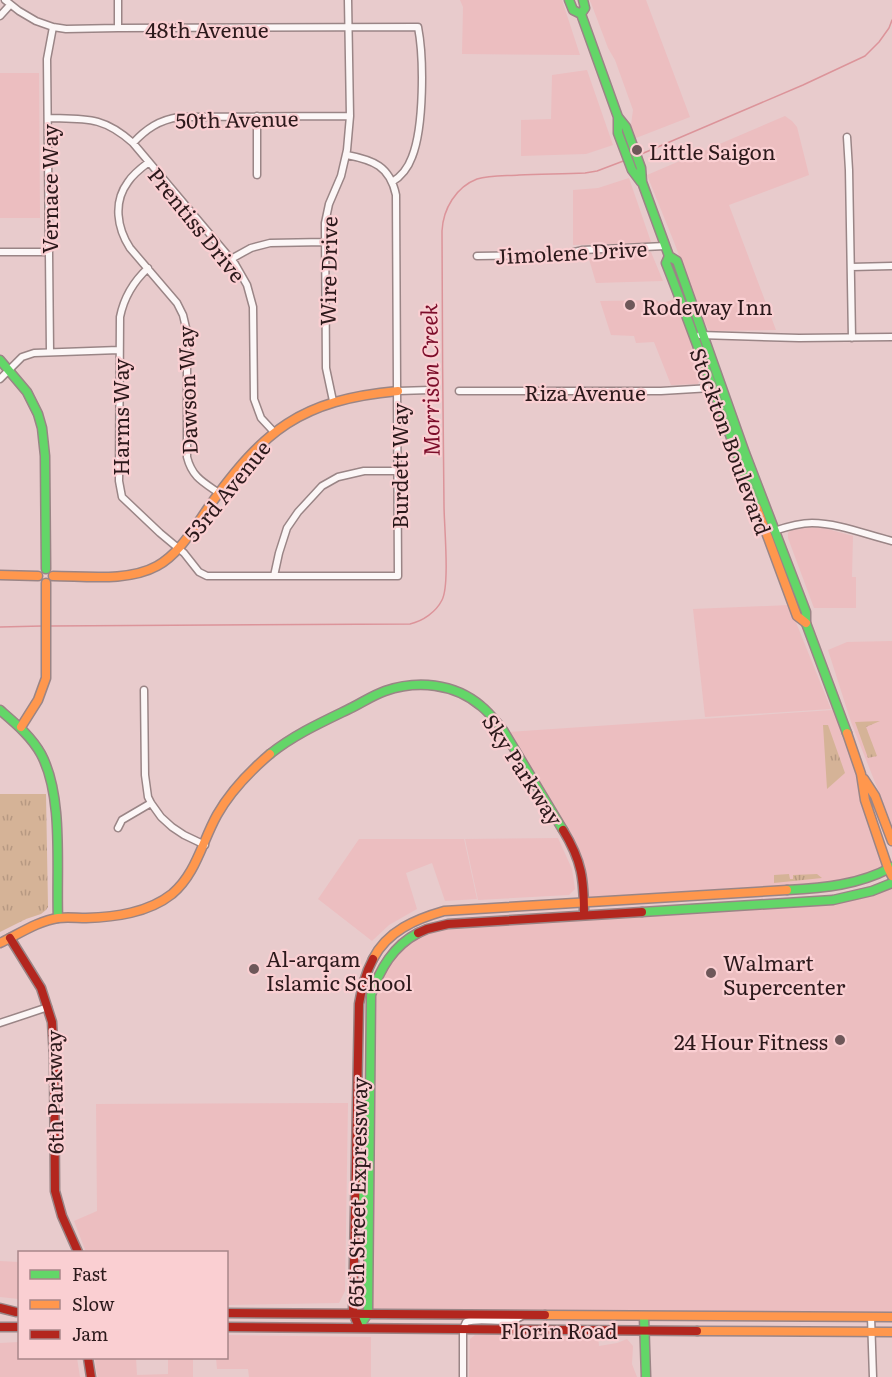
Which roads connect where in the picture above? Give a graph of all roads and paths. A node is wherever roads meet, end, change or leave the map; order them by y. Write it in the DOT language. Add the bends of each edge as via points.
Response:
graph roads {
  1 [pos="118,0"];
  2 [pos="348,0"];
  3 [pos="569,0"];
  4 [pos="582,0"];
  5 [pos="7,2"];
  6 [pos="581,14"];
  7 [pos="0,16"];
  8 [pos="53,27"];
  9 [pos="349,27"];
  10 [pos="118,28"];
  11 [pos="257,116"];
  12 [pos="350,116"];
  13 [pos="48,118"];
  14 [pos="847,136"];
  15 [pos="133,142"];
  16 [pos="346,155"];
  17 [pos="149,162"];
  18 [pos="257,175"];
  19 [pos="392,182"];
  20 [pos="325,242"];
  21 [pos="665,246"];
  22 [pos="0,252"];
  23 [pos="48,252"];
  24 [pos="477,256"];
  25 [pos="669,256"];
  26 [pos="231,259"];
  27 [pos="892,266"];
  28 [pos="851,267"];
  29 [pos="148,268"];
  30 [pos="694,334"];
  31 [pos="705,335"];
  32 [pos="852,338"];
  33 [pos="892,338"];
  34 [pos="50,351"];
  35 [pos="119,351"];
  36 [pos="0,360"];
  37 [pos="10,370"];
  38 [pos="0,379"];
  39 [pos="721,383"];
  40 [pos="711,388"];
  41 [pos="430,390"];
  42 [pos="398,391"];
  43 [pos="459,391"];
  44 [pos="333,401"];
  45 [pos="274,432"];
  46 [pos="398,471"];
  47 [pos="748,485"];
  48 [pos="219,493"];
  49 [pos="774,531"];
  50 [pos="892,541"];
  51 [pos="179,548"];
  52 [pos="46,569"];
  53 [pos="0,575"];
  54 [pos="38,576"];
  55 [pos="53,576"];
  56 [pos="274,576"];
  57 [pos="46,583"];
  58 [pos="806,622"];
  59 [pos="144,690"];
  60 [pos="0,710"];
  61 [pos="21,727"];
  62 [pos="861,774"];
  63 [pos="151,803"];
  64 [pos="118,828"];
  65 [pos="892,841"];
  66 [pos="205,845"];
  67 [pos="891,870"];
  68 [pos="892,883"];
  69 [pos="799,890"];
  70 [pos="742,894"];
  71 [pos="584,902"];
  72 [pos="752,904"];
  73 [pos="698,908"];
  74 [pos="584,915"];
  75 [pos="58,918"];
  76 [pos="10,938"];
  77 [pos="0,943"];
  78 [pos="48,1007"];
  79 [pos="0,1023"];
  80 [pos="357,1072"];
  81 [pos="357,1093"];
  82 [pos="370,1094"];
  83 [pos="370,1111"];
  84 [pos="356,1148"];
  85 [pos="355,1188"];
  86 [pos="369,1195"];
  87 [pos="368,1231"];
  88 [pos="78,1251"];
  89 [pos="0,1310"];
  90 [pos="18,1312"];
  91 [pos="228,1313"];
  92 [pos="353,1313"];
  93 [pos="368,1313"];
  94 [pos="523,1315"];
  95 [pos="644,1317"];
  96 [pos="871,1317"];
  97 [pos="892,1317"];
  98 [pos="0,1327"];
  99 [pos="18,1327"];
  100 [pos="228,1327"];
  101 [pos="359,1327"];
  102 [pos="463,1329"];
  103 [pos="644,1330"];
  104 [pos="871,1332"];
  105 [pos="892,1332"];
  106 [pos="88,1359"];
  107 [pos="92,1377"];
  108 [pos="463,1377"];
  109 [pos="646,1377"];
  110 [pos="873,1377"];
  1 -- 10 [label="street"];
  2 -- 9 [label="street, Wire Drive"];
  3 -- 6 [label="main road, Stockton Boulevard" via="573,10"];
  4 -- 6 [label="main road, Stockton Boulevard" via="585,8"];
  5 -- 7 [label="street"];
  5 -- 8 [label="street, 48th Avenue" via="30,18"];
  6 -- 21 [label="main road, Stockton Boulevard" via="618,117 618,133 629,148"];
  8 -- 10 [label="street, 48th Avenue"];
  8 -- 13 [label="street, Vernace Way" via="47,59"];
  9 -- 10 [label="street, 48th Avenue"];
  9 -- 12 [label="street, Wire Drive"];
  9 -- 19 [label="street, 48th Avenue" via="418,27 418,140 408,167"];
  11 -- 12 [label="street, 50th Avenue"];
  11 -- 15 [label="street, 50th Avenue" via="172,118 153,126"];
  11 -- 18 [label="street"];
  12 -- 16 [label="street, Wire Drive"];
  13 -- 15 [label="street, Prentiss Drive" via="98,121 114,127"];
  13 -- 23 [label="street, Vernace Way"];
  14 -- 28 [label="street"];
  15 -- 17 [label="street, Prentiss Drive"];
  16 -- 19 [label="street" via="374,162"];
  16 -- 20 [label="street, Wire Drive" via="327,210"];
  17 -- 26 [label="street, Prentiss Drive"];
  17 -- 29 [label="street, Dawson Way" via="127,183 118,210 126,242"];
  19 -- 42 [label="street, Burdett Way" via="396,195"];
  20 -- 26 [label="street" via="270,243"];
  20 -- 44 [label="street, Wire Drive" via="326,368"];
  21 -- 24 [label="street, Jimolene Drive" via="583,250 562,255"];
  21 -- 25 [label="main road, Stockton Boulevard"];
  22 -- 23 [label="street"];
  23 -- 34 [label="street, Vernace Way"];
  25 -- 30 [label="main road, Stockton Boulevard" via="666,263"];
  25 -- 31 [label="main road, Stockton Boulevard" via="677,261"];
  26 -- 45 [label="street, Prentiss Drive" via="247,285 253,307 256,406"];
  27 -- 28 [label="street"];
  28 -- 32 [label="street"];
  29 -- 35 [label="street, Harms Way" via="123,304"];
  29 -- 48 [label="street, Dawson Way" via="177,303 187,332 189,464 195,476"];
  30 -- 31 [label="street"];
  30 -- 40 [label="main road, Stockton Boulevard"];
  31 -- 32 [label="street"];
  31 -- 39 [label="main road, Stockton Boulevard"];
  32 -- 33 [label="street"];
  34 -- 35 [label="street"];
  34 -- 37 [label="street" via="22,357"];
  35 -- 51 [label="street, Harms Way" via="121,494"];
  36 -- 37 [label="main road"];
  37 -- 38 [label="street"];
  37 -- 52 [label="main road" via="31,399 44,438"];
  39 -- 40 [label="main road"];
  39 -- 49 [label="main road, Stockton Boulevard"];
  40 -- 43 [label="street, Riza Avenue"];
  40 -- 47 [label="main road, Stockton Boulevard"];
  41 -- 42 [label="street"];
  42 -- 44 [label="main road, 53rd Avenue"];
  42 -- 46 [label="street, Burdett Way"];
  44 -- 45 [label="main road, 53rd Avenue"];
  45 -- 48 [label="main road, 53rd Avenue"];
  46 -- 56 [label="street" via="363,471 322,486 287,528"];
  46 -- 56 [label="street, Burdett Way" via="398,576"];
  47 -- 49 [label="main road" via="756,490 768,525"];
  47 -- 58 [label="main road, Stockton Boulevard" via="797,616"];
  48 -- 51 [label="main road, 53rd Avenue"];
  49 -- 50 [label="street" via="813,523"];
  49 -- 58 [label="main road, Stockton Boulevard" via="806,612"];
  51 -- 55 [label="main road, 53rd Avenue" via="155,567 135,574"];
  51 -- 56 [label="street, Burdett Way" via="207,576"];
  52 -- 54 [label="main road"];
  52 -- 55 [label="main road"];
  53 -- 54 [label="main road"];
  54 -- 57 [label="main road"];
  55 -- 57 [label="main road"];
  57 -- 61 [label="main road" via="46,683"];
  58 -- 62 [label="main road, Stockton Boulevard"];
  59 -- 63 [label="street" via="145,782"];
  60 -- 61 [label="main road"];
  61 -- 75 [label="main road" via="44,759 55,796"];
  62 -- 65 [label="main road, Stockton Boulevard" via="875,796"];
  62 -- 67 [label="main road, Stockton Boulevard" via="865,800"];
  63 -- 64 [label="street" via="122,820"];
  63 -- 66 [label="street" via="172,827"];
  66 -- 71 [label="main road, Sky Parkway" via="233,792 260,762 291,738 387,690 426,684 478,703 503,730 571,843 582,872"];
  66 -- 75 [label="main road, Sky Parkway" via="183,884 160,902 118,916"];
  67 -- 69 [label="main road, 65th Street Expressway" via="860,881"];
  68 -- 72 [label="main road, 65th Street Expressway" via="844,898"];
  69 -- 70 [label="main road, 65th Street Expressway"];
  69 -- 72 [label="main road" via="752,898"];
  70 -- 71 [label="main road, 65th Street Expressway"];
  70 -- 73 [label="main road" via="740,898 710,901"];
  71 -- 74 [label="main road, Sky Parkway"];
  71 -- 80 [label="main road, 65th Street Expressway" via="444,910 398,930 377,951 362,984"];
  72 -- 73 [label="main road, 65th Street Expressway"];
  73 -- 74 [label="main road, 65th Street Expressway"];
  74 -- 82 [label="main road, 65th Street Expressway" via="448,924 425,930 393,951 371,995"];
  75 -- 76 [label="main road, Sky Parkway"];
  76 -- 77 [label="main road, Sky Parkway"];
  76 -- 78 [label="main road, 6th Parkway" via="41,988"];
  78 -- 79 [label="street"];
  78 -- 88 [label="main road, 6th Parkway" via="54,1051 55,1191"];
  80 -- 81 [label="main road, 65th Street Expressway"];
  80 -- 82 [label="main road"];
  81 -- 83 [label="main road"];
  81 -- 84 [label="main road, 65th Street Expressway"];
  82 -- 83 [label="main road, 65th Street Expressway"];
  83 -- 86 [label="main road, 65th Street Expressway"];
  84 -- 85 [label="main road, 65th Street Expressway"];
  84 -- 86 [label="main road" via="361,1161 361,1184"];
  85 -- 87 [label="main road"];
  85 -- 92 [label="main road, 65th Street Expressway"];
  86 -- 87 [label="main road, 65th Street Expressway"];
  87 -- 93 [label="main road, 65th Street Expressway"];
  89 -- 90 [label="main road"];
  91 -- 92 [label="main road, Florin Road"];
  92 -- 93 [label="main road, Florin Road"];
  92 -- 101 [label="main road, 65th Street Expressway"];
  93 -- 94 [label="main road, Florin Road"];
  93 -- 101 [label="main road, 65th Street Expressway"];
  94 -- 95 [label="main road, Florin Road"];
  94 -- 102 [label="street" via="516,1320 469,1320"];
  95 -- 96 [label="main road, Florin Road"];
  95 -- 103 [label="main road"];
  96 -- 97 [label="main road, Florin Road"];
  96 -- 104 [label="street"];
  98 -- 99 [label="main road"];
  100 -- 101 [label="main road, Florin Road"];
  101 -- 102 [label="main road, Florin Road"];
  102 -- 103 [label="main road, Florin Road"];
  102 -- 108 [label="street"];
  103 -- 104 [label="main road, Florin Road"];
  103 -- 109 [label="main road"];
  104 -- 105 [label="main road, Florin Road"];
  104 -- 110 [label="street"];
  106 -- 107 [label="main road"];
}
